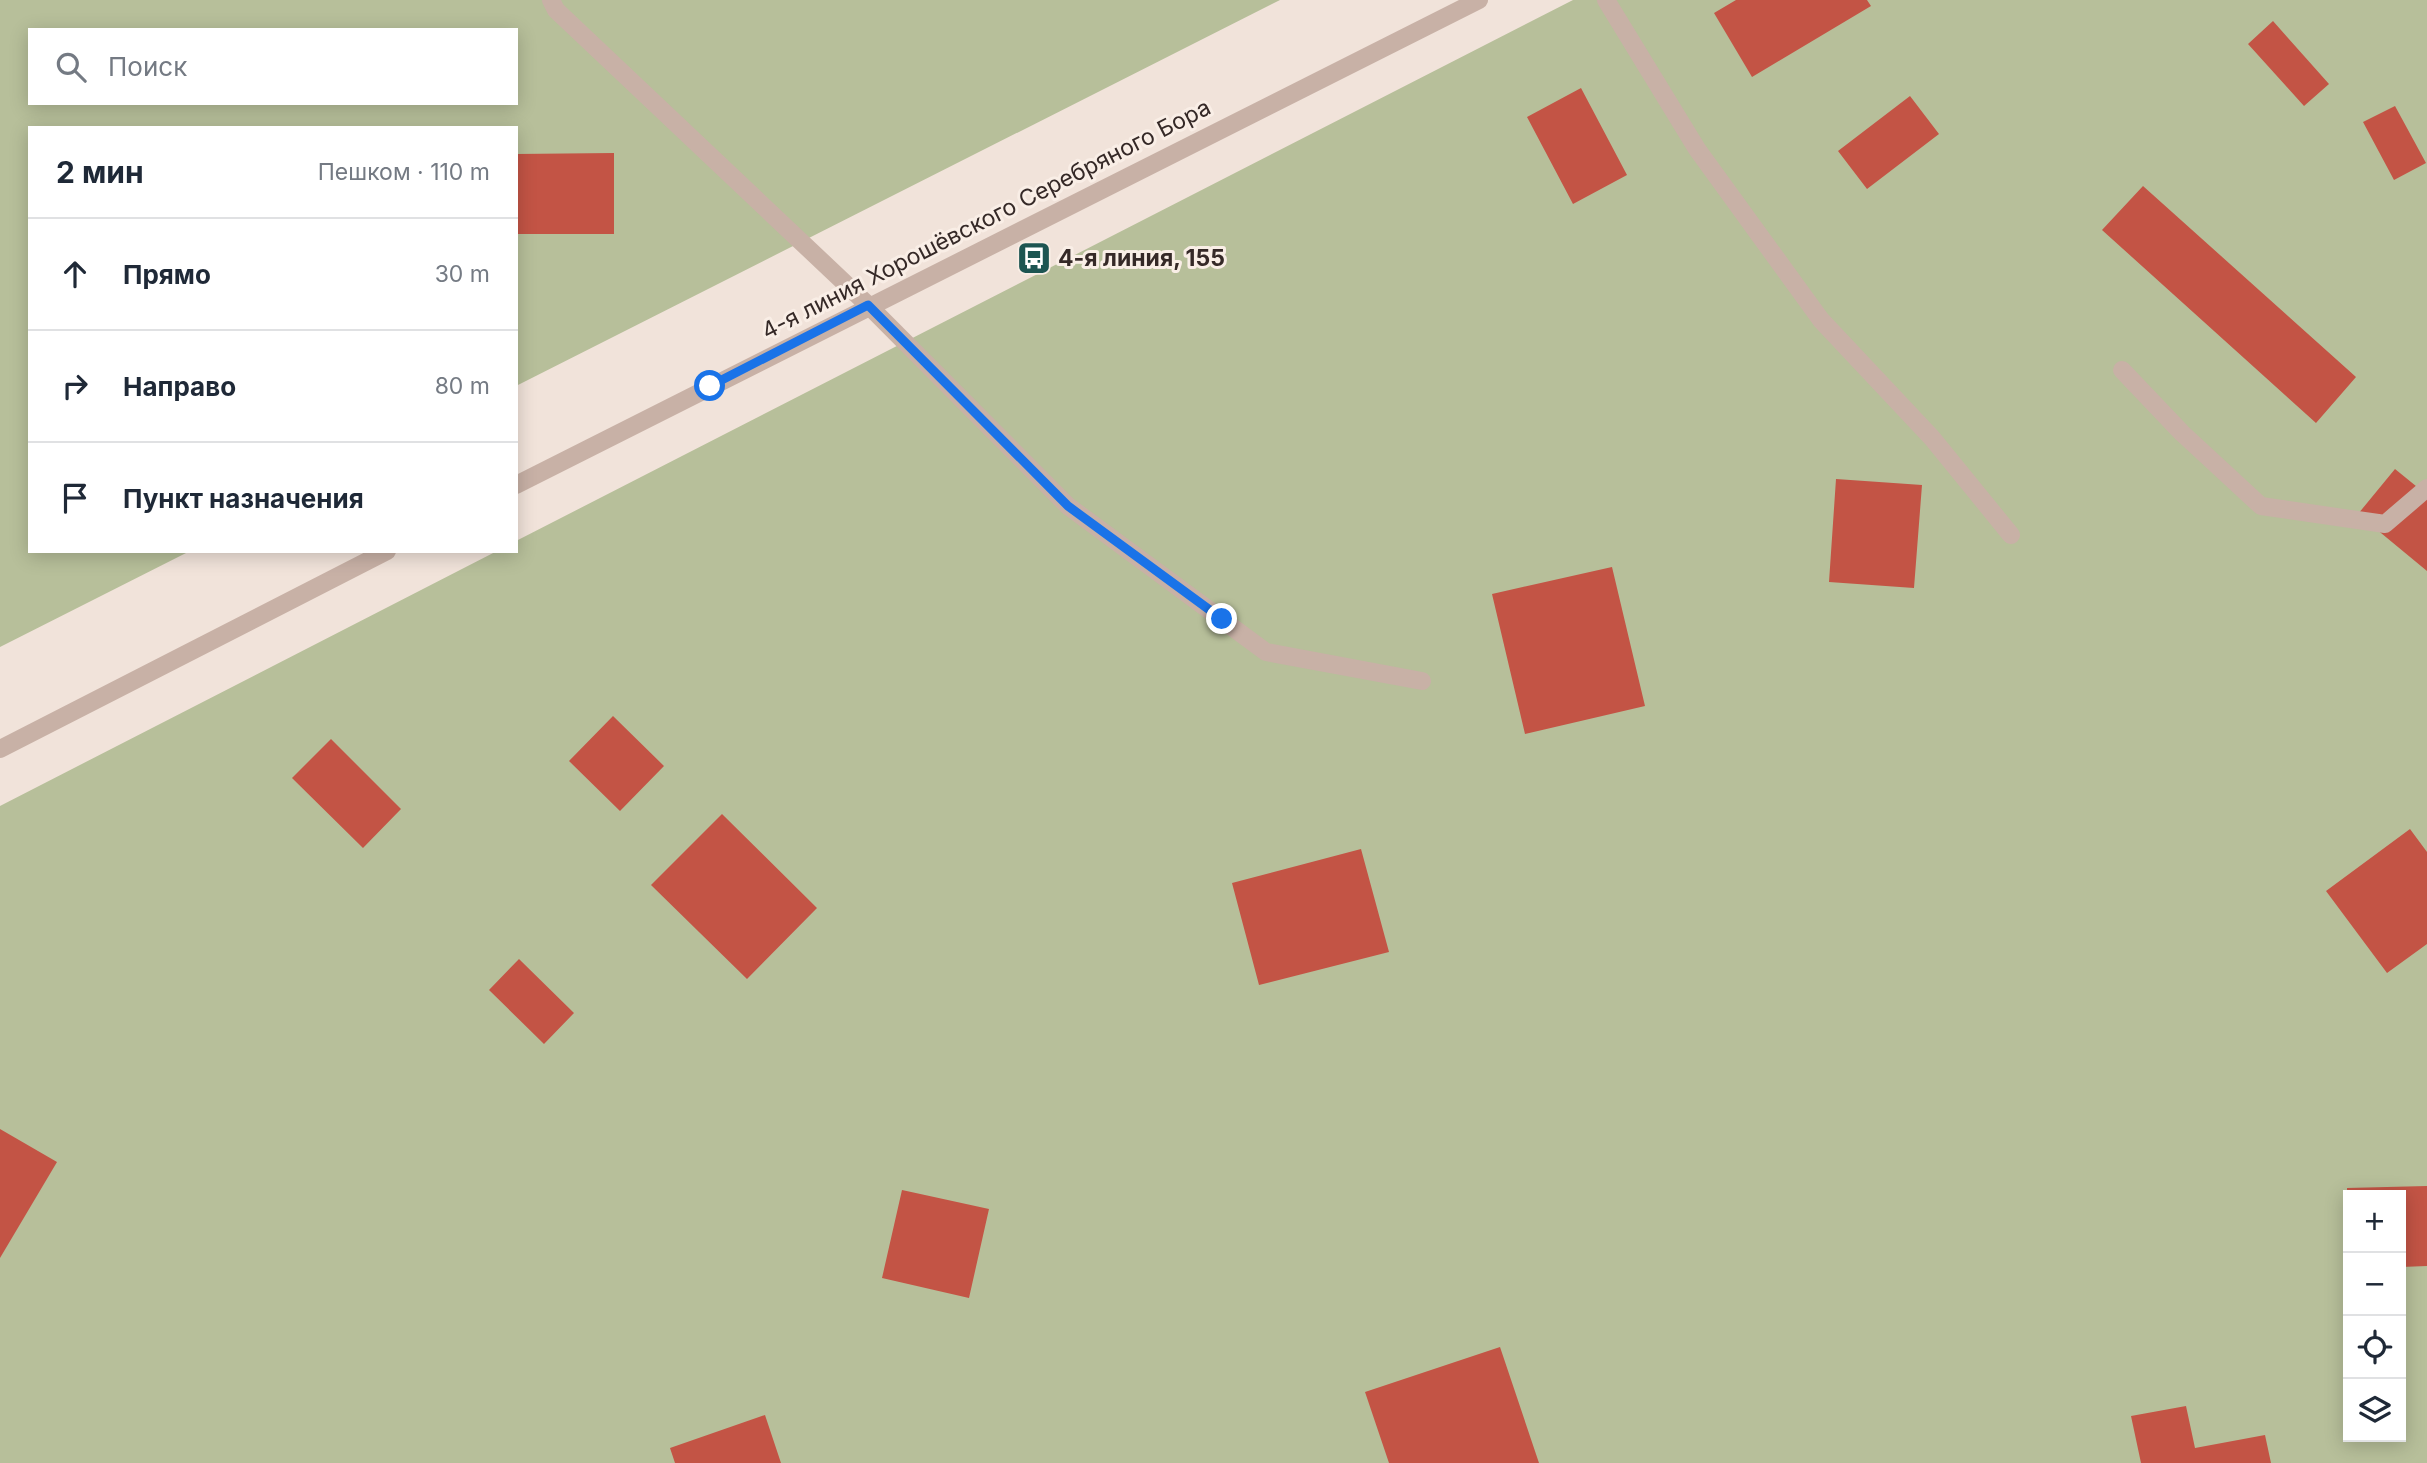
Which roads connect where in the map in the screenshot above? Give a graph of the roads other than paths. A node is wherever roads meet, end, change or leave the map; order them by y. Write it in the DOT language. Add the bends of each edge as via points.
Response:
graph roads {
  1 [pos="551,0"];
  2 [pos="1479,0"];
  3 [pos="1606,0"];
  4 [pos="868,305"];
  5 [pos="2122,370"];
  6 [pos="518,484"];
  7 [pos="2427,488"];
  8 [pos="2011,535"];
  9 [pos="383,553"];
  10 [pos="1422,681"];
  11 [pos="0,749"];
  1 -- 4 [label="street" via="556,10"];
  2 -- 4 [label="street, 4-я линия Хорошёвского Серебряного Бора"];
  3 -- 8 [label="street" via="1697,149 1821,320 1932,438"];
  4 -- 6 [label="street, 4-я линия Хорошёвского Серебряного Бора"];
  4 -- 10 [label="street" via="1068,506 1266,652"];
  5 -- 7 [label="street" via="2261,506 2385,524"];
  9 -- 11 [label="street"];
}
